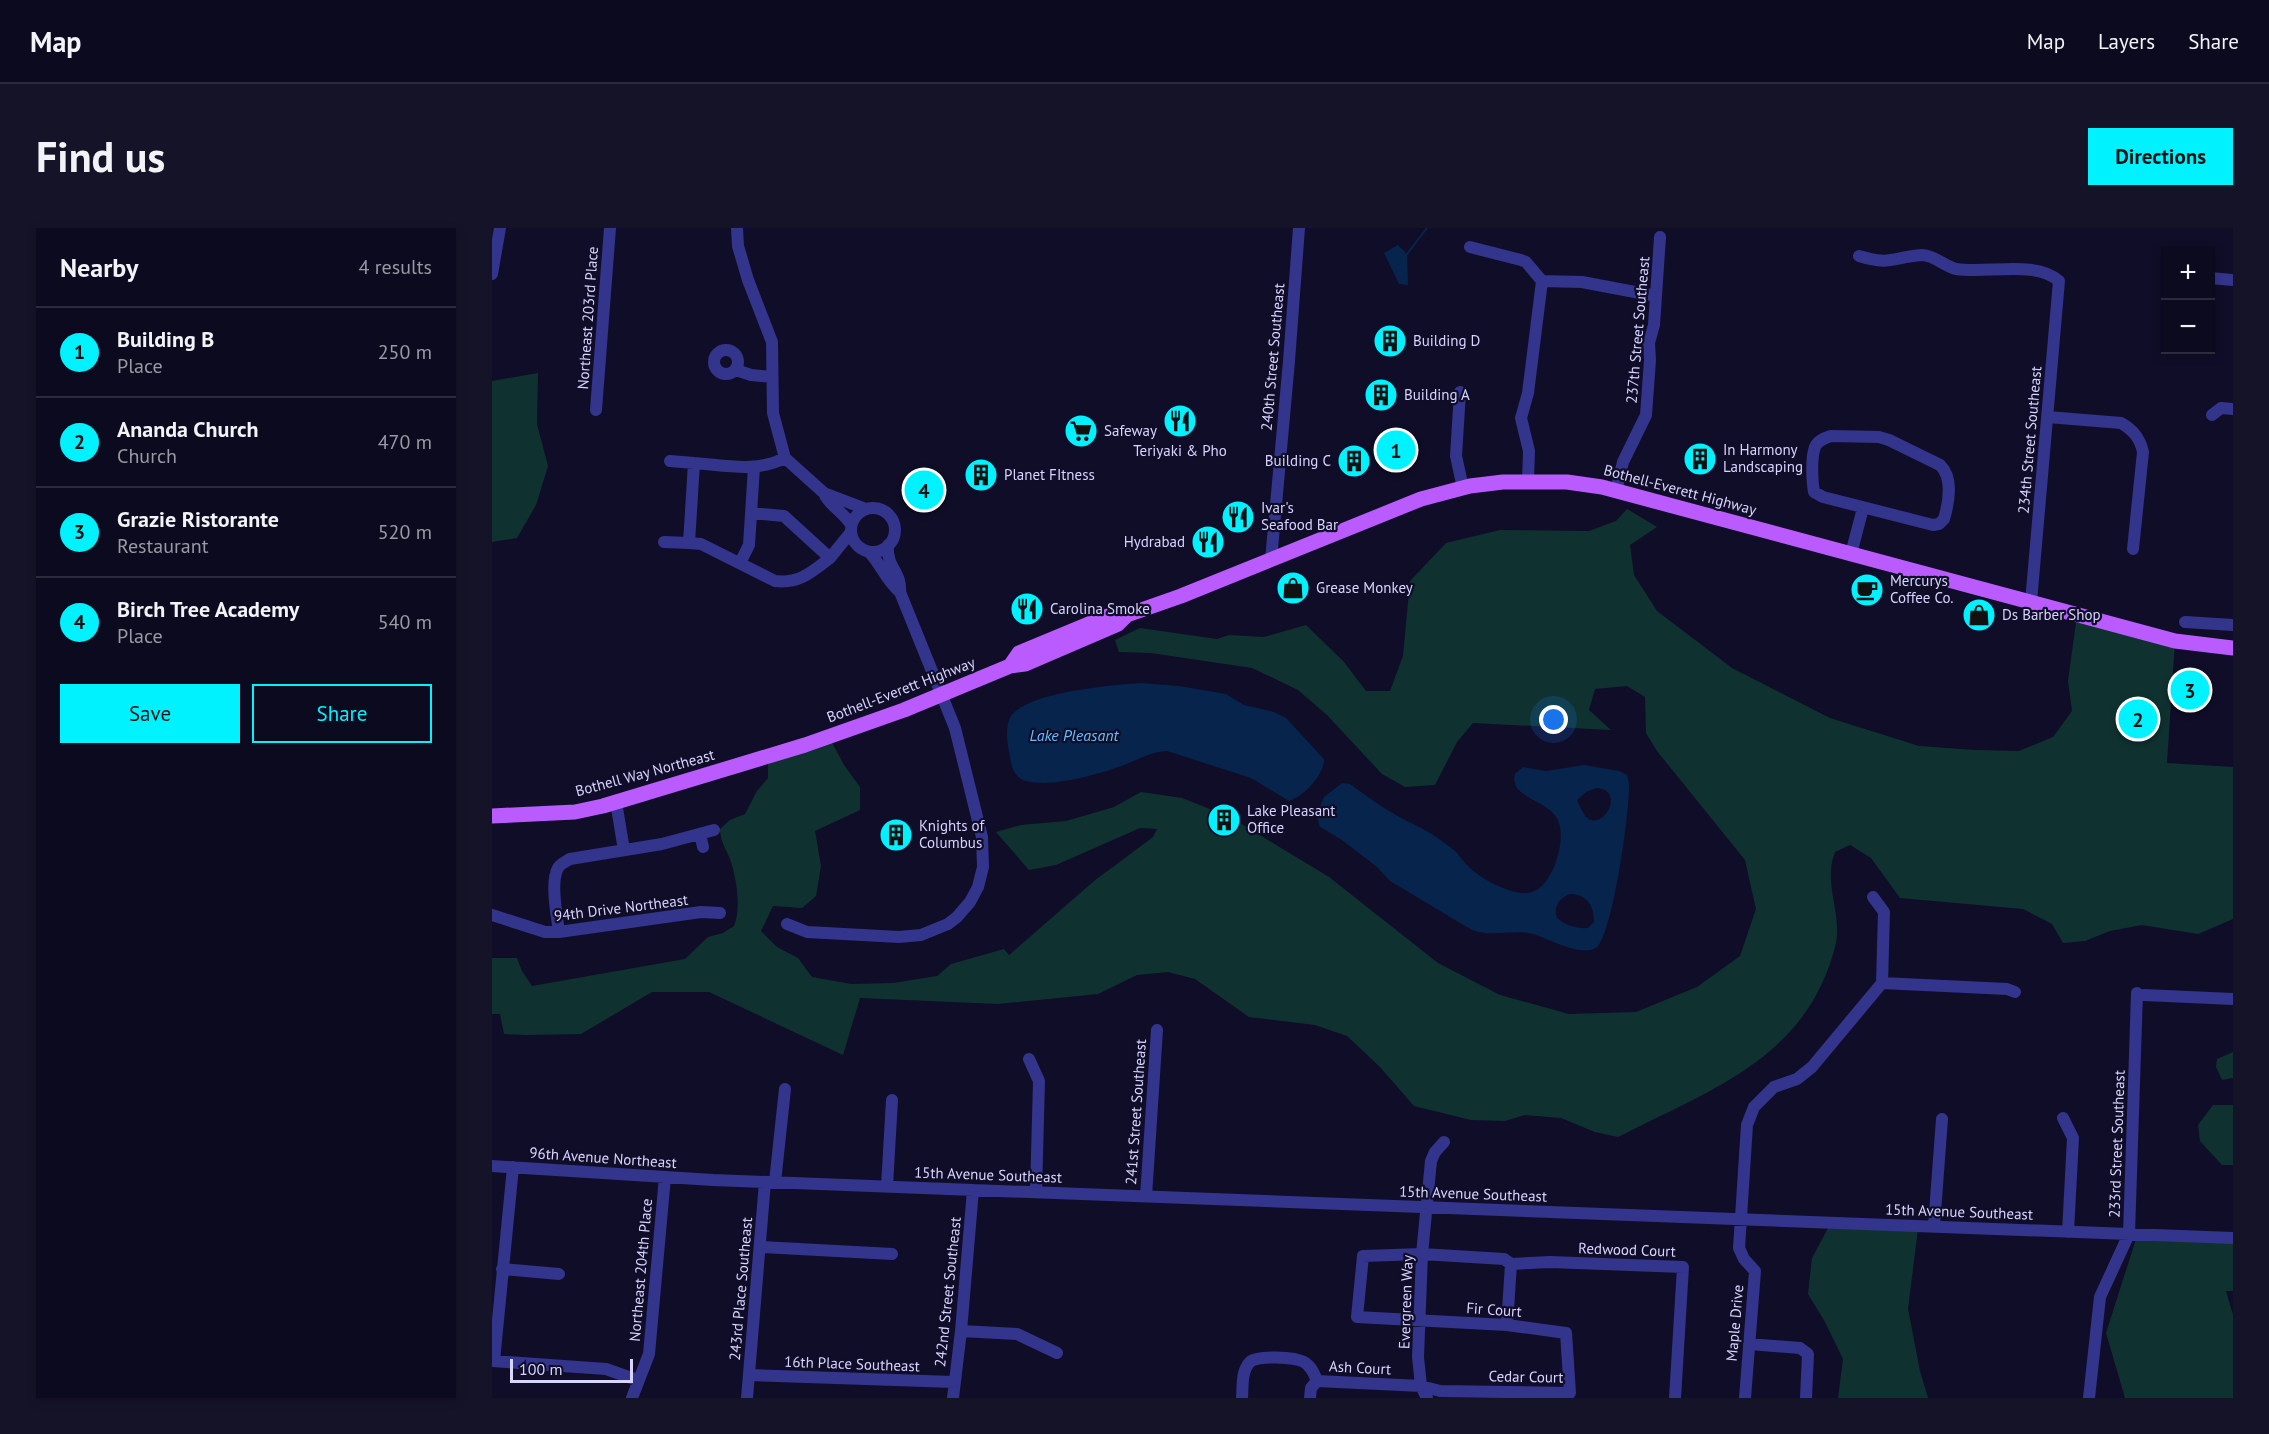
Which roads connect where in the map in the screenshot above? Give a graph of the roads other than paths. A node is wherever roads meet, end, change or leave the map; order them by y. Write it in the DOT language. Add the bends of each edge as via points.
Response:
graph roads {
  1 [pos="500,228"];
  2 [pos="610,228"];
  3 [pos="737,228"];
  4 [pos="1299,228"];
  5 [pos="1660,237"];
  6 [pos="1470,247"];
  7 [pos="1859,256"];
  8 [pos="492,273"];
  9 [pos="2215,278"];
  10 [pos="2233,280"];
  11 [pos="1542,281"];
  12 [pos="1656,296"];
  13 [pos="736,370"];
  14 [pos="772,377"];
  15 [pos="1460,392"];
  16 [pos="2233,409"];
  17 [pos="596,410"];
  18 [pos="2212,415"];
  19 [pos="2048,417"];
  20 [pos="784,458"];
  21 [pos="670,461"];
  22 [pos="694,463"];
  23 [pos="754,467"];
  24 [pos="1528,481"];
  25 [pos="1463,488"];
  26 [pos="1616,491"];
  27 [pos="824,493"];
  28 [pos="1863,508"];
  29 [pos="866,509"];
  30 [pos="751,513"];
  31 [pos="851,528"];
  32 [pos="664,542"];
  33 [pos="689,543"];
  34 [pos="888,545"];
  35 [pos="2133,549"];
  36 [pos="865,550"];
  37 [pos="1851,554"];
  38 [pos="831,557"];
  39 [pos="1271,560"];
  40 [pos="740,563"];
  41 [pos="900,592"];
  42 [pos="2031,602"];
  43 [pos="2185,622"];
  44 [pos="2233,625"];
  45 [pos="2233,648"];
  46 [pos="942,694"];
  47 [pos="805,746"];
  48 [pos="616,802"];
  49 [pos="492,816"];
  50 [pos="714,830"];
  51 [pos="700,834"];
  52 [pos="703,847"];
  53 [pos="624,850"];
  54 [pos="1873,897"];
  55 [pos="720,913"];
  56 [pos="492,915"];
  57 [pos="787,924"];
  58 [pos="559,932"];
  59 [pos="1882,983"];
  60 [pos="2015,992"];
  61 [pos="2233,999"];
  62 [pos="1157,1030"];
  63 [pos="1029,1059"];
  64 [pos="785,1089"];
  65 [pos="892,1100"];
  66 [pos="2063,1118"];
  67 [pos="1942,1119"];
  68 [pos="1444,1142"];
  69 [pos="492,1166"];
  70 [pos="513,1167"];
  71 [pos="665,1177"];
  72 [pos="713,1180"];
  73 [pos="770,1182"];
  74 [pos="887,1186"];
  75 [pos="973,1190"];
  76 [pos="1036,1192"];
  77 [pos="1146,1196"];
  78 [pos="1428,1207"];
  79 [pos="1740,1219"];
  80 [pos="1934,1227"];
  81 [pos="2068,1232"];
  82 [pos="2129,1234"];
  83 [pos="2233,1238"];
  84 [pos="761,1247"];
  85 [pos="892,1254"];
  86 [pos="1422,1254"];
  87 [pos="1511,1264"];
  88 [pos="502,1269"];
  89 [pos="559,1274"];
  90 [pos="1419,1320"];
  91 [pos="1507,1325"];
  92 [pos="961,1331"];
  93 [pos="1566,1333"];
  94 [pos="1749,1344"];
  95 [pos="1057,1353"];
  96 [pos="493,1361"];
  97 [pos="749,1375"];
  98 [pos="637,1380"];
  99 [pos="1317,1381"];
  100 [pos="954,1382"];
  101 [pos="1421,1386"];
  102 [pos="632,1398"];
  103 [pos="747,1398"];
  104 [pos="953,1398"];
  105 [pos="1242,1398"];
  106 [pos="1310,1398"];
  107 [pos="1427,1398"];
  108 [pos="1675,1398"];
  109 [pos="1744,1398"];
  110 [pos="1806,1398"];
  111 [pos="2089,1398"];
  1 -- 8 [label="street"];
  2 -- 17 [label="street, Northeast 203rd Place"];
  3 -- 14 [label="street" via="748,280 772,342"];
  4 -- 39 [label="street, 240th Street Southeast"];
  5 -- 12 [label="street, 237th Street Southeast"];
  6 -- 11 [label="street" via="1526,262"];
  7 -- 19 [label="street, 234th Street Southeast" via="1882,262 1924,255 1957,269 2038,271 2059,281"];
  9 -- 10 [label="street"];
  11 -- 12 [label="street" via="1582,282"];
  11 -- 24 [label="street" via="1528,393 1521,418 1529,451"];
  12 -- 26 [label="street, 237th Street Southeast" via="1649,343 1646,415 1623,462"];
  13 -- 14 [label="street"];
  14 -- 20 [label="street" via="772,413"];
  15 -- 25 [label="street" via="1456,456"];
  16 -- 18 [label="street" via="2221,408"];
  19 -- 35 [label="street" via="2121,423 2141,442"];
  19 -- 42 [label="street, 234th Street Southeast"];
  20 -- 23 [label="street" via="770,466"];
  20 -- 27 [label="street"];
  21 -- 22 [label="street"];
  22 -- 23 [label="street"];
  22 -- 33 [label="street"];
  23 -- 30 [label="street"];
  24 -- 25 [label="main road, Bothell-Everett Highway"];
  24 -- 26 [label="main road, Bothell-Everett Highway" via="1567,482"];
  25 -- 39 [label="main road, Bothell-Everett Highway" via="1421,499"];
  26 -- 37 [label="main road, Bothell-Everett Highway"];
  27 -- 29 [label="street"];
  27 -- 31 [label="street" via="827,501 845,515"];
  28 -- 28 [label="street" via="1814,492 1815,446 1821,439 1879,437 1946,470 1949,478 1944,519 1939,524"];
  28 -- 37 [label="street"];
  29 -- 31 [label="street" via="854,518"];
  29 -- 34 [label="street" via="880,510 891,519 894,533"];
  30 -- 38 [label="street" via="784,516"];
  30 -- 40 [label="street" via="749,545"];
  31 -- 36 [label="street" via="853,539"];
  31 -- 38 [label="street"];
  32 -- 33 [label="street"];
  33 -- 40 [label="street" via="701,544"];
  34 -- 36 [label="street" via="876,552"];
  34 -- 41 [label="street" via="887,556 901,582"];
  36 -- 38 [label="street" via="845,551"];
  36 -- 41 [label="street" via="878,561 890,585"];
  37 -- 42 [label="main road, Bothell-Everett Highway"];
  38 -- 40 [label="street" via="807,576 786,582 775,581"];
  39 -- 46 [label="main road, Bothell-Everett Highway" via="1127,615 1113,614 1019,654 1010,666"];
  41 -- 46 [label="street"];
  42 -- 45 [label="main road, Bothell-Everett Highway" via="2175,641"];
  43 -- 44 [label="street"];
  46 -- 47 [label="main road, Bothell-Everett Highway"];
  46 -- 57 [label="street" via="955,729 982,837 983,867 970,902 948,924 909,936 807,932"];
  47 -- 48 [label="main road, Bothell Way Northeast"];
  48 -- 49 [label="main road, Bothell Way Northeast" via="575,812"];
  48 -- 53 [label="street"];
  50 -- 51 [label="street"];
  51 -- 52 [label="street"];
  51 -- 53 [label="street"];
  53 -- 58 [label="street" via="561,863 555,879"];
  54 -- 59 [label="street" via="1884,912"];
  55 -- 58 [label="street, 94th Drive Northeast" via="701,912"];
  56 -- 58 [label="street, 94th Drive Northeast" via="545,932"];
  59 -- 60 [label="street"];
  59 -- 79 [label="street, Maple Drive" via="1812,1067 1797,1079 1774,1088 1754,1107 1747,1125"];
  61 -- 82 [label="street, 233rd Street Southeast" via="2141,994"];
  62 -- 77 [label="street, 241st Street Southeast"];
  63 -- 76 [label="street" via="1039,1081"];
  64 -- 73 [label="street, 243rd Place Southeast"];
  65 -- 74 [label="street"];
  66 -- 81 [label="street" via="2073,1138"];
  67 -- 80 [label="street"];
  68 -- 78 [label="street, Evergreen Way" via="1431,1161"];
  69 -- 70 [label="street, 96th Avenue Northeast"];
  70 -- 71 [label="street, 96th Avenue Northeast"];
  70 -- 88 [label="street"];
  71 -- 72 [label="street, 96th Avenue Northeast"];
  71 -- 98 [label="street, Northeast 204th Place" via="649,1354"];
  72 -- 73 [label="street, 15th Avenue Southeast"];
  73 -- 74 [label="street, 15th Avenue Southeast"];
  73 -- 84 [label="street, 243rd Place Southeast"];
  74 -- 75 [label="street, 15th Avenue Southeast"];
  75 -- 76 [label="street, 15th Avenue Southeast"];
  75 -- 92 [label="street, 242nd Street Southeast"];
  76 -- 77 [label="street, 15th Avenue Southeast"];
  77 -- 78 [label="street, 15th Avenue Southeast"];
  78 -- 79 [label="street, 15th Avenue Southeast"];
  78 -- 86 [label="street, Evergreen Way"];
  79 -- 80 [label="street, 15th Avenue Southeast"];
  79 -- 94 [label="street, Maple Drive" via="1739,1248 1755,1271"];
  80 -- 81 [label="street, 15th Avenue Southeast"];
  81 -- 82 [label="street, 15th Avenue Southeast"];
  82 -- 83 [label="street, 15th Avenue Southeast"];
  82 -- 111 [label="street, 233rd Street Southeast" via="2100,1297"];
  84 -- 85 [label="street"];
  84 -- 97 [label="street, 243rd Place Southeast"];
  86 -- 87 [label="street" via="1504,1259"];
  86 -- 90 [label="street, Evergreen Way"];
  86 -- 90 [label="street, Fir Court" via="1363,1256 1357,1317"];
  87 -- 91 [label="street"];
  87 -- 108 [label="street, Redwood Court" via="1683,1267"];
  88 -- 89 [label="street"];
  88 -- 96 [label="street"];
  90 -- 91 [label="street, Fir Court"];
  90 -- 101 [label="street, Evergreen Way"];
  91 -- 93 [label="street, Fir Court"];
  92 -- 95 [label="street" via="1017,1334"];
  92 -- 100 [label="street, 242nd Street Southeast"];
  93 -- 101 [label="street, Cedar Court" via="1570,1393 1440,1391"];
  94 -- 109 [label="street, Maple Drive"];
  94 -- 110 [label="street" via="1800,1348 1808,1354"];
  96 -- 98 [label="street" via="606,1369"];
  97 -- 100 [label="street, 16th Place Southeast"];
  97 -- 103 [label="street, 243rd Place Southeast"];
  98 -- 102 [label="street, Northeast 204th Place"];
  99 -- 101 [label="street, Ash Court"];
  99 -- 105 [label="street" via="1313,1370 1302,1360 1261,1357 1250,1361 1244,1370"];
  99 -- 106 [label="street, Ash Court"];
  100 -- 104 [label="street, 242nd Street Southeast"];
  101 -- 107 [label="street, Evergreen Way"];
}
